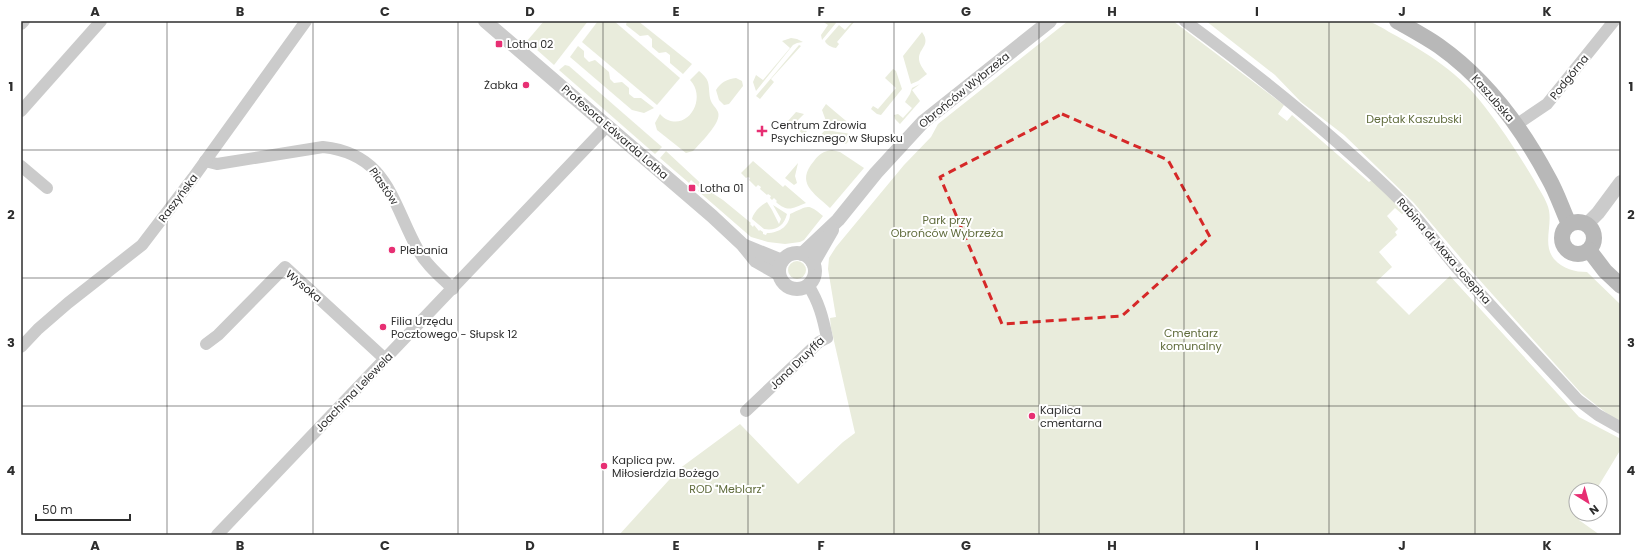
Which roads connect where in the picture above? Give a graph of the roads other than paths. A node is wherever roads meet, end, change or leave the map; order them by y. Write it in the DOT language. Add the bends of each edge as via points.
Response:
graph roads {
  1 [pos="24,21"];
  2 [pos="101,21"];
  3 [pos="306,21"];
  4 [pos="486,21"];
  5 [pos="1050,21"];
  6 [pos="1185,21"];
  7 [pos="1397,21"];
  8 [pos="1614,21"];
  9 [pos="21,24"];
  10 [pos="21,111"];
  11 [pos="1516,125"];
  12 [pos="607,126"];
  13 [pos="205,161"];
  14 [pos="21,166"];
  15 [pos="1621,182"];
  16 [pos="47,188"];
  17 [pos="838,220"];
  18 [pos="1569,224"];
  19 [pos="1587,224"];
  20 [pos="1589,250"];
  21 [pos="802,254"];
  22 [pos="813,263"];
  23 [pos="781,268"];
  24 [pos="808,285"];
  25 [pos="1621,286"];
  26 [pos="453,289"];
  27 [pos="206,344"];
  28 [pos="21,347"];
  29 [pos="385,359"];
  30 [pos="746,411"];
  31 [pos="1621,428"];
  32 [pos="217,535"];
  1 -- 9 [label="street"];
  2 -- 10 [label="street"];
  3 -- 13 [label="street, Raszyńska"];
  4 -- 12 [label="street, Profesora Edwarda Lotha"];
  5 -- 17 [label="street, Obrońców Wybrzeża" via="923,122 886,161"];
  6 -- 31 [label="street, Rabina dr Maxa Josepha" via="1290,103 1372,174 1429,231 1456,267 1578,400"];
  7 -- 11 [label="main road, Kaszubska" via="1440,47 1459,63 1491,93"];
  8 -- 11 [label="street, Podgórna" via="1547,104"];
  11 -- 18 [label="main road, Kaszubska" via="1550,180"];
  12 -- 23 [label="street, Profesora Edwarda Lotha" via="743,245"];
  12 -- 26 [label="street, Joachima Lelewela"];
  13 -- 26 [label="street, Piastów" via="217,164 323,147 353,154 371,165 377,173 395,200 418,251"];
  13 -- 28 [label="street, Raszyńska" via="142,245 68,303"];
  14 -- 16 [label="street"];
  15 -- 19 [label="street"];
  17 -- 21 [label="street, Obrońców Wybrzeża"];
  17 -- 22 [label="street, Obrońców Wybrzeża"];
  18 -- 19 [label="main road"];
  18 -- 20 [label="main road" via="1561,235 1564,248 1577,255"];
  19 -- 20 [label="main road" via="1594,236"];
  20 -- 25 [label="main road"];
  21 -- 22 [label="street"];
  21 -- 23 [label="street" via="791,254"];
  22 -- 24 [label="street" via="814,275"];
  23 -- 24 [label="street" via="785,284 791,288"];
  24 -- 30 [label="street, Jana Druyffa" via="822,313 827,338 818,342"];
  26 -- 29 [label="street, Joachima Lelewela"];
  27 -- 29 [label="street, Wysoka" via="285,267"];
  29 -- 32 [label="street, Joachima Lelewela"];
}
